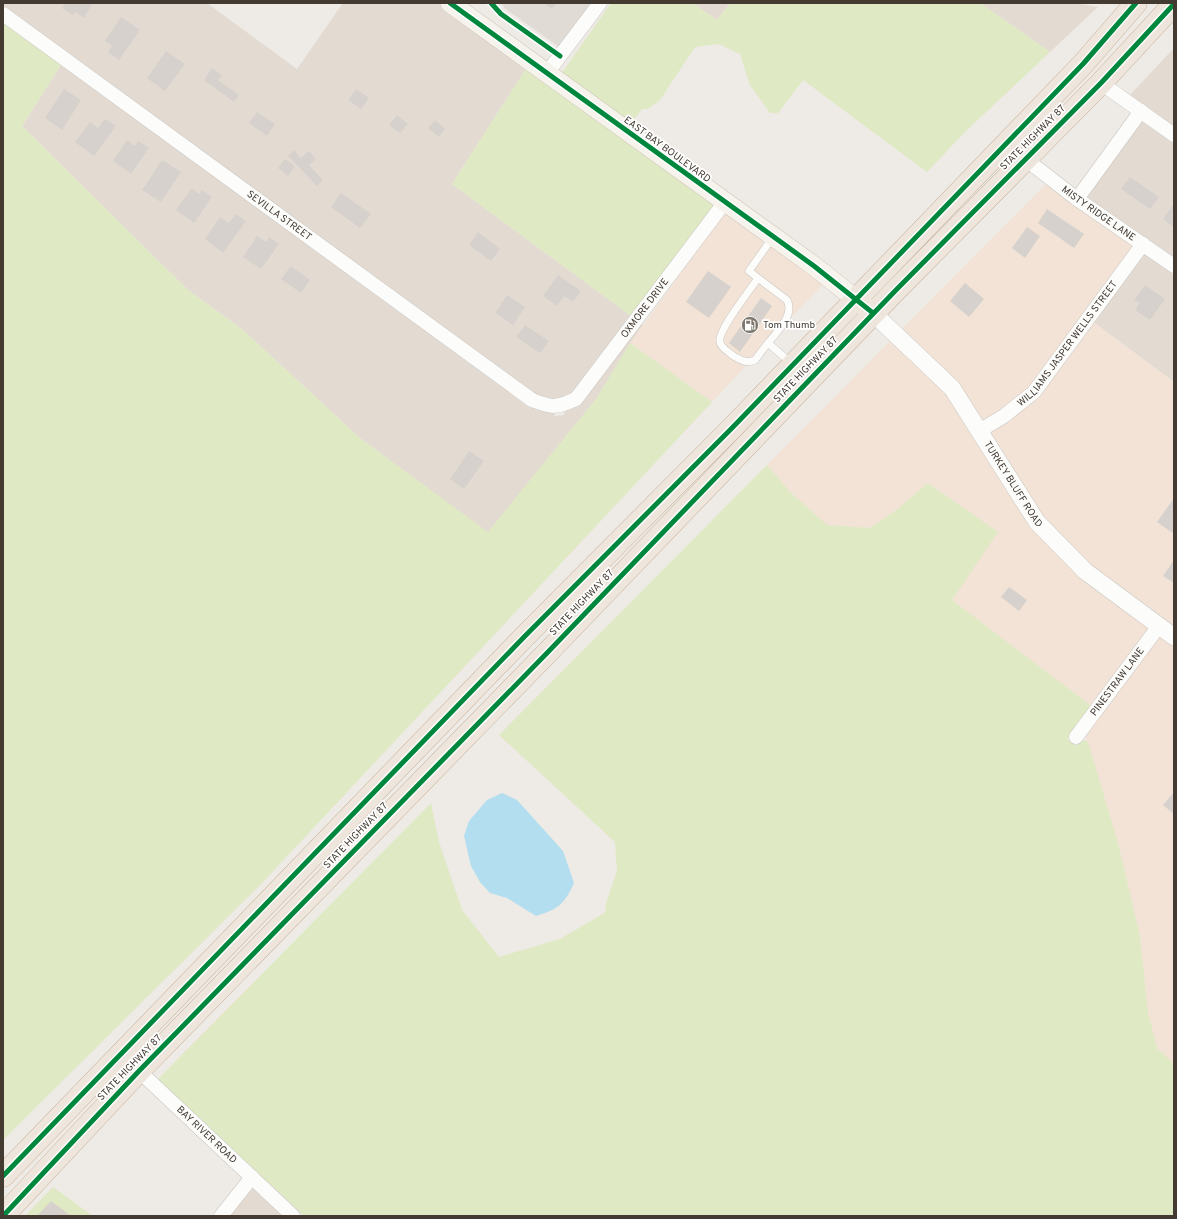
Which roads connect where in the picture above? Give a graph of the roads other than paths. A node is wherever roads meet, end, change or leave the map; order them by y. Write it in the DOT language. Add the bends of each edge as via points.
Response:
graph roads {
  1 [pos="450,3"];
  2 [pos="600,3"];
  3 [pos="1136,3"];
  4 [pos="1174,4"];
  5 [pos="3,14"];
  6 [pos="547,73"];
  7 [pos="1101,83"];
  8 [pos="1141,111"];
  9 [pos="1174,134"];
  10 [pos="1024,158"];
  11 [pos="1077,199"];
  12 [pos="725,202"];
  13 [pos="773,237"];
  14 [pos="1143,244"];
  15 [pos="1174,266"];
  16 [pos="758,278"];
  17 [pos="855,299"];
  18 [pos="873,313"];
  19 [pos="768,343"];
  20 [pos="792,364"];
  21 [pos="559,407"];
  22 [pos="979,431"];
  23 [pos="1159,626"];
  24 [pos="1174,637"];
  25 [pos="1076,737"];
  26 [pos="124,1051"];
  27 [pos="139,1071"];
  28 [pos="3,1176"];
  29 [pos="252,1177"];
  30 [pos="3,1216"];
  31 [pos="221,1216"];
  32 [pos="293,1216"];
  1 -- 6 [label="main road, EAST BAY BOULEVARD"];
  2 -- 6 [label="street"];
  3 -- 17 [label="highway" via="1083,64"];
  4 -- 7 [label="highway, STATE HIGHWAY 87"];
  5 -- 21 [label="street, SEVILLA STREET" via="532,400"];
  6 -- 12 [label="main road, EAST BAY BOULEVARD"];
  7 -- 8 [label="street"];
  7 -- 10 [label="highway, STATE HIGHWAY 87"];
  8 -- 9 [label="street"];
  8 -- 11 [label="street"];
  10 -- 11 [label="street, MISTY RIDGE LANE"];
  10 -- 18 [label="highway, STATE HIGHWAY 87"];
  11 -- 14 [label="street, MISTY RIDGE LANE"];
  12 -- 13 [label="main road, EAST BAY BOULEVARD"];
  12 -- 21 [label="street, OXMORE DRIVE" via="576,399"];
  13 -- 16 [label="lane" via="749,271"];
  13 -- 17 [label="main road, EAST BAY BOULEVARD"];
  14 -- 15 [label="street, MISTY RIDGE LANE"];
  14 -- 22 [label="street, WILLIAMS JASPER WELLS STREET" via="1034,392 1004,416"];
  16 -- 19 [label="lane" via="789,304 787,318"];
  16 -- 19 [label="lane" via="722,331 720,342 722,347 739,359 747,361 755,360"];
  17 -- 18 [label="main road, EAST BAY BOULEVARD"];
  17 -- 20 [label="highway"];
  18 -- 22 [label="street, TURKEY BLUFF ROAD" via="952,388"];
  18 -- 27 [label="highway, STATE HIGHWAY 87"];
  19 -- 20 [label="lane"];
  20 -- 26 [label="highway"];
  22 -- 23 [label="street, TURKEY BLUFF ROAD" via="1037,522 1085,571"];
  23 -- 24 [label="street, TURKEY BLUFF ROAD"];
  23 -- 25 [label="street, PINESTRAW LANE"];
  26 -- 27 [label="street, BAY RIVER ROAD"];
  26 -- 28 [label="highway"];
  27 -- 29 [label="street, BAY RIVER ROAD"];
  27 -- 30 [label="highway, STATE HIGHWAY 87"];
  29 -- 31 [label="street"];
  29 -- 32 [label="street, BAY RIVER ROAD"];
}
